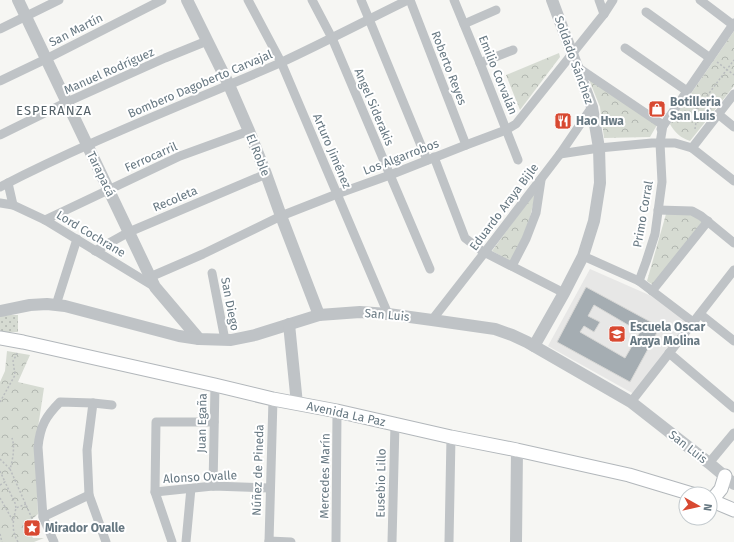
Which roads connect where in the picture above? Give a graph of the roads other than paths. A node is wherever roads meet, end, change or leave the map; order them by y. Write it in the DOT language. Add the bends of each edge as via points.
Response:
graph roads {
  1 [pos="18,0"];
  2 [pos="59,0"];
  3 [pos="162,0"];
  4 [pos="187,0"];
  5 [pos="248,0"];
  6 [pos="312,0"];
  7 [pos="361,0"];
  8 [pos="409,0"];
  9 [pos="454,0"];
  10 [pos="552,0"];
  11 [pos="599,0"];
  12 [pos="613,0"];
  13 [pos="700,0"];
  14 [pos="496,10"];
  15 [pos="646,12"];
  16 [pos="604,14"];
  17 [pos="26,17"];
  18 [pos="369,18"];
  19 [pos="464,24"];
  20 [pos="734,24"];
  21 [pos="0,29"];
  22 [pos="332,38"];
  23 [pos="208,41"];
  24 [pos="625,48"];
  25 [pos="513,50"];
  26 [pos="572,54"];
  27 [pos="710,58"];
  28 [pos="46,59"];
  29 [pos="281,62"];
  30 [pos="480,63"];
  31 [pos="577,67"];
  32 [pos="0,81"];
  33 [pos="229,85"];
  34 [pos="687,91"];
  35 [pos="734,94"];
  36 [pos="67,102"];
  37 [pos="592,107"];
  38 [pos="718,114"];
  39 [pos="663,125"];
  40 [pos="734,127"];
  41 [pos="506,130"];
  42 [pos="249,131"];
  43 [pos="0,135"];
  44 [pos="656,143"];
  45 [pos="88,145"];
  46 [pos="466,145"];
  47 [pos="599,148"];
  48 [pos="692,148"];
  49 [pos="560,154"];
  50 [pos="431,159"];
  51 [pos="518,160"];
  52 [pos="266,174"];
  53 [pos="390,175"];
  54 [pos="541,179"];
  55 [pos="734,181"];
  56 [pos="4,185"];
  57 [pos="109,190"];
  58 [pos="337,194"];
  59 [pos="0,203"];
  60 [pos="13,205"];
  61 [pos="658,210"];
  62 [pos="280,216"];
  63 [pos="45,220"];
  64 [pos="708,221"];
  65 [pos="129,232"];
  66 [pos="77,240"];
  67 [pos="734,243"];
  68 [pos="95,251"];
  69 [pos="485,252"];
  70 [pos="583,256"];
  71 [pos="512,266"];
  72 [pos="430,269"];
  73 [pos="733,272"];
  74 [pos="212,273"];
  75 [pos="639,281"];
  76 [pos="153,282"];
  77 [pos="652,291"];
  78 [pos="564,293"];
  79 [pos="56,305"];
  80 [pos="0,311"];
  81 [pos="388,314"];
  82 [pos="700,314"];
  83 [pos="319,315"];
  84 [pos="432,320"];
  85 [pos="693,322"];
  86 [pos="288,324"];
  87 [pos="0,338"];
  88 [pos="199,339"];
  89 [pos="225,340"];
  90 [pos="734,341"];
  91 [pos="534,346"];
  92 [pos="669,353"];
  93 [pos="215,385"];
  94 [pos="273,399"];
  95 [pos="631,402"];
  96 [pos="93,403"];
  97 [pos="297,404"];
  98 [pos="112,405"];
  99 [pos="734,408"];
  100 [pos="337,411"];
  101 [pos="214,422"];
  102 [pos="395,424"];
  103 [pos="734,433"];
  104 [pos="451,437"];
  105 [pos="517,450"];
  106 [pos="709,463"];
  107 [pos="729,480"];
  108 [pos="213,486"];
  109 [pos="191,488"];
  110 [pos="270,488"];
  111 [pos="678,490"];
  112 [pos="155,492"];
  113 [pos="718,494"];
  114 [pos="89,495"];
  115 [pos="718,503"];
  116 [pos="734,510"];
  117 [pos="43,517"];
  118 [pos="269,541"];
  119 [pos="54,542"];
  120 [pos="106,542"];
  121 [pos="172,542"];
  122 [pos="186,542"];
  123 [pos="291,542"];
  124 [pos="336,542"];
  125 [pos="392,542"];
  126 [pos="449,542"];
  127 [pos="516,542"];
  1 -- 17 [label="street, Tarapacá"];
  2 -- 17 [label="street"];
  3 -- 28 [label="street, San Martín"];
  4 -- 23 [label="street, El Roble"];
  5 -- 29 [label="street, Arturo Jiménez"];
  6 -- 22 [label="street, Angel Siderakis"];
  7 -- 18 [label="street"];
  8 -- 18 [label="street, Bombero Dagoberto Carvajal"];
  8 -- 46 [label="street, Roberto Reyes"];
  9 -- 19 [label="street, Emilio Corvalán"];
  10 -- 26 [label="street, Soldado Sánchez"];
  11 -- 16 [label="street"];
  12 -- 16 [label="street, Los Algarrobos"];
  13 -- 20 [label="street"];
  14 -- 19 [label="street"];
  15 -- 27 [label="street"];
  16 -- 26 [label="street, Los Algarrobos"];
  17 -- 21 [label="street"];
  17 -- 28 [label="street, Tarapacá"];
  18 -- 22 [label="street, Bombero Dagoberto Carvajal"];
  18 -- 50 [label="street"];
  19 -- 30 [label="street, Emilio Corvalán"];
  20 -- 27 [label="street"];
  22 -- 29 [label="street, Bombero Dagoberto Carvajal"];
  22 -- 53 [label="street, Angel Siderakis"];
  23 -- 33 [label="street, El Roble"];
  23 -- 36 [label="street, Manuel Rodríguez"];
  24 -- 34 [label="street"];
  25 -- 30 [label="street"];
  26 -- 31 [label="street, Soldado Sánchez"];
  26 -- 41 [label="street, Los Algarrobos" via="516,124"];
  27 -- 34 [label="street"];
  28 -- 32 [label="street, San Martín"];
  28 -- 36 [label="street, Tarapacá"];
  29 -- 33 [label="street, Bombero Dagoberto Carvajal"];
  29 -- 58 [label="street, Arturo Jiménez"];
  30 -- 41 [label="street, Emilio Corvalán"];
  31 -- 37 [label="street, Soldado Sánchez"];
  31 -- 39 [label="street"];
  33 -- 42 [label="street, El Roble"];
  33 -- 45 [label="street, Bombero Dagoberto Carvajal"];
  34 -- 39 [label="street"];
  35 -- 38 [label="street"];
  36 -- 43 [label="street, Manuel Rodríguez"];
  36 -- 45 [label="street, Tarapacá"];
  37 -- 47 [label="street, Soldado Sánchez"];
  37 -- 49 [label="street, Eduardo Araya Bijle"];
  38 -- 40 [label="street"];
  38 -- 48 [label="street"];
  39 -- 44 [label="street"];
  41 -- 46 [label="street, Los Algarrobos"];
  41 -- 51 [label="street, Emilio Corvalán"];
  42 -- 52 [label="street, El Roble"];
  42 -- 57 [label="street, Ferrocarril" via="180,156"];
  44 -- 47 [label="street"];
  44 -- 48 [label="street" via="675,143"];
  44 -- 61 [label="street, Primo Corral" via="662,182"];
  45 -- 56 [label="street, Bombero Dagoberto Carvajal"];
  45 -- 57 [label="street, Tarapacá"];
  46 -- 50 [label="street, Los Algarrobos"];
  47 -- 49 [label="street"];
  47 -- 70 [label="street, Soldado Sánchez" via="598,198"];
  48 -- 55 [label="street"];
  49 -- 54 [label="street, Eduardo Araya Bijle"];
  50 -- 53 [label="street, Los Algarrobos"];
  50 -- 69 [label="street" via="465,238"];
  52 -- 62 [label="street, El Roble"];
  52 -- 65 [label="street, Recoleta"];
  53 -- 58 [label="street, Los Algarrobos"];
  53 -- 72 [label="street, Angel Siderakis"];
  54 -- 69 [label="street, Eduardo Araya Bijle"];
  54 -- 71 [label="street" via="536,213"];
  56 -- 60 [label="street"];
  57 -- 63 [label="street, Ferrocarril"];
  57 -- 65 [label="street, Tarapacá"];
  58 -- 62 [label="street, Los Algarrobos"];
  58 -- 81 [label="street, Arturo Jiménez"];
  59 -- 60 [label="street, Lord Cochrane"];
  60 -- 63 [label="street, Lord Cochrane"];
  61 -- 64 [label="street" via="692,211"];
  61 -- 75 [label="street, Primo Corral" via="654,234"];
  62 -- 76 [label="street, Los Algarrobos"];
  62 -- 83 [label="street, El Roble"];
  63 -- 66 [label="street, Lord Cochrane"];
  64 -- 67 [label="street"];
  64 -- 77 [label="street"];
  65 -- 68 [label="street, Recoleta"];
  65 -- 76 [label="street, Tarapacá"];
  66 -- 68 [label="street, Lord Cochrane"];
  66 -- 79 [label="street"];
  68 -- 76 [label="street, Lord Cochrane"];
  69 -- 71 [label="street"];
  69 -- 84 [label="street, Eduardo Araya Bijle"];
  70 -- 75 [label="street"];
  70 -- 78 [label="street, Soldado Sánchez"];
  71 -- 78 [label="street"];
  73 -- 82 [label="street"];
  74 -- 89 [label="street, San Diego"];
  75 -- 77 [label="street"];
  76 -- 88 [label="street, Tarapacá"];
  77 -- 85 [label="street"];
  78 -- 91 [label="street, Soldado Sánchez"];
  79 -- 80 [label="street, San Luis" via="30,305"];
  79 -- 88 [label="street, San Luis"];
  81 -- 83 [label="street, San Luis" via="360,312"];
  81 -- 84 [label="street, San Luis"];
  82 -- 85 [label="street"];
  82 -- 90 [label="street"];
  83 -- 86 [label="street, San Luis"];
  84 -- 91 [label="street, San Luis" via="495,329"];
  85 -- 92 [label="street"];
  86 -- 89 [label="street, San Luis" via="255,336"];
  86 -- 97 [label="street"];
  87 -- 93 [label="main road, Avenida La Paz"];
  88 -- 89 [label="street, San Luis"];
  91 -- 95 [label="street, San Luis"];
  92 -- 95 [label="street"];
  92 -- 99 [label="street"];
  93 -- 94 [label="main road, Avenida La Paz"];
  93 -- 101 [label="street, Juan Egaña"];
  94 -- 97 [label="main road, Avenida La Paz"];
  94 -- 110 [label="street, Núñez de Pineda"];
  95 -- 106 [label="street, San Luis"];
  96 -- 98 [label="street"];
  96 -- 114 [label="street" via="87,450"];
  96 -- 117 [label="street" via="60,402 45,421 38,447"];
  97 -- 100 [label="main road, Avenida La Paz"];
  100 -- 102 [label="main road, Avenida La Paz"];
  100 -- 124 [label="street, Mercedes Marín"];
  101 -- 108 [label="street, Juan Egaña"];
  101 -- 112 [label="street" via="156,422"];
  102 -- 104 [label="main road, Avenida La Paz"];
  102 -- 125 [label="street, Eusebio Lillo"];
  103 -- 106 [label="street"];
  104 -- 105 [label="main road, Avenida La Paz"];
  104 -- 126 [label="street"];
  105 -- 111 [label="main road, Avenida La Paz" via="629,475"];
  105 -- 127 [label="street"];
  106 -- 107 [label="street, San Luis"];
  107 -- 113 [label="main road"];
  108 -- 109 [label="street, Alonso Ovalle"];
  108 -- 110 [label="street, Alonso Ovalle"];
  109 -- 112 [label="street, Alonso Ovalle"];
  109 -- 122 [label="street"];
  110 -- 118 [label="street, Núñez de Pineda"];
  112 -- 121 [label="street"];
  114 -- 117 [label="street"];
  114 -- 120 [label="street"];
  115 -- 116 [label="main road"];
  117 -- 119 [label="street"];
  118 -- 123 [label="street"];
}
